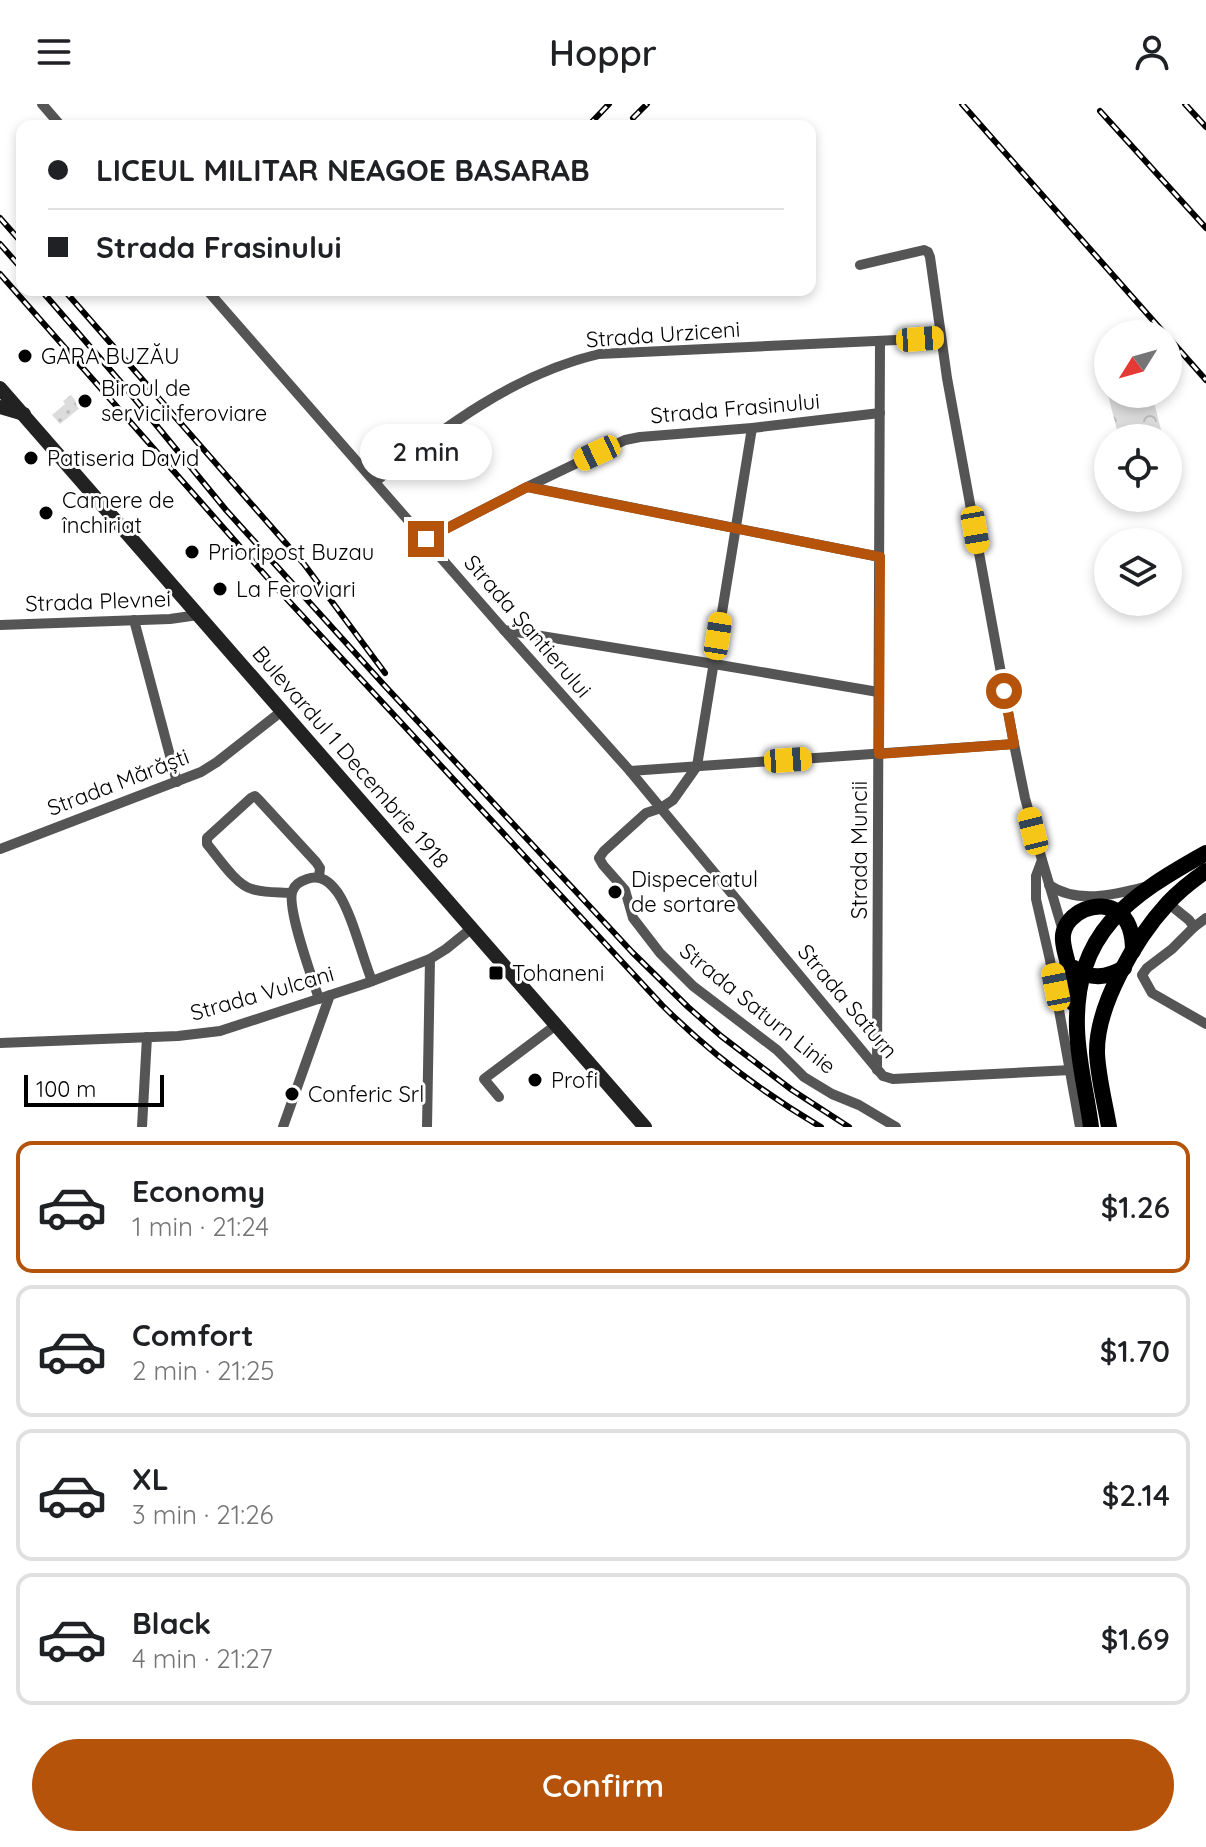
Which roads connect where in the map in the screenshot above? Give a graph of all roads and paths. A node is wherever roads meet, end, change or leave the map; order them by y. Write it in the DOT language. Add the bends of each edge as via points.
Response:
graph roads {
  1 [pos="42,104"];
  2 [pos="56,120"];
  3 [pos="860,265"];
  4 [pos="212,296"];
  5 [pos="940,338"];
  6 [pos="880,342"];
  7 [pos="0,388"];
  8 [pos="0,407"];
  9 [pos="880,413"];
  10 [pos="24,414"];
  11 [pos="752,428"];
  12 [pos="376,481"];
  13 [pos="527,487"];
  14 [pos="735,528"];
  15 [pos="426,539"];
  16 [pos="880,557"];
  17 [pos="198,615"];
  18 [pos="134,620"];
  19 [pos="0,625"];
  20 [pos="504,630"];
  21 [pos="714,664"];
  22 [pos="878,692"];
  23 [pos="282,711"];
  24 [pos="1014,744"];
  25 [pos="879,754"];
  26 [pos="697,766"];
  27 [pos="630,771"];
  28 [pos="177,782"];
  29 [pos="661,808"];
  30 [pos="0,849"];
  31 [pos="1206,853"];
  32 [pos="1042,860"];
  33 [pos="1206,871"];
  34 [pos="319,877"];
  35 [pos="1153,884"];
  36 [pos="1049,885"];
  37 [pos="291,893"];
  38 [pos="1078,895"];
  39 [pos="1168,903"];
  40 [pos="1110,909"];
  41 [pos="1206,918"];
  42 [pos="1194,927"];
  43 [pos="472,928"];
  44 [pos="1063,934"];
  45 [pos="1133,951"];
  46 [pos="1066,958"];
  47 [pos="430,959"];
  48 [pos="1124,968"];
  49 [pos="1082,974"];
  50 [pos="372,981"];
  51 [pos="324,997"];
  52 [pos="1206,1024"];
  53 [pos="556,1025"];
  54 [pos="1077,1031"];
  55 [pos="147,1037"];
  56 [pos="0,1043"];
  57 [pos="877,1070"];
  58 [pos="1071,1070"];
  59 [pos="499,1097"];
  60 [pos="142,1127"];
  61 [pos="283,1127"];
  62 [pos="427,1127"];
  63 [pos="645,1127"];
  64 [pos="896,1127"];
  65 [pos="1080,1127"];
  66 [pos="1091,1127"];
  67 [pos="1109,1127"];
  1 -- 2 [label="street"];
  3 -- 5 [label="street" via="928,252"];
  4 -- 12 [label="street, Strada Șantierului"];
  5 -- 6 [label="street, Strada Urziceni"];
  5 -- 24 [label="street"];
  6 -- 9 [label="street, Strada Muncii"];
  6 -- 12 [label="street, Strada Urziceni" via="585,357 478,407"];
  7 -- 10 [label="main road, Bulevardul 1 Decembrie 1918"];
  8 -- 10 [label="main road"];
  9 -- 11 [label="street, Strada Frasinului"];
  9 -- 16 [label="street, Strada Muncii"];
  10 -- 17 [label="main road, Bulevardul 1 Decembrie 1918"];
  11 -- 13 [label="street, Strada Frasinului" via="625,440"];
  11 -- 14 [label="street"];
  12 -- 15 [label="street, Strada Șantierului"];
  13 -- 14 [label="street"];
  13 -- 15 [label="street, Strada Frasinului"];
  14 -- 16 [label="street"];
  14 -- 21 [label="street"];
  15 -- 20 [label="street, Strada Șantierului"];
  16 -- 22 [label="street, Strada Muncii"];
  17 -- 18 [label="street, Strada Plevnei"];
  17 -- 23 [label="main road, Bulevardul 1 Decembrie 1918"];
  18 -- 19 [label="street, Strada Plevnei"];
  18 -- 28 [label="street"];
  20 -- 21 [label="street"];
  20 -- 27 [label="street, Strada Șantierului"];
  21 -- 22 [label="street"];
  21 -- 26 [label="street"];
  22 -- 25 [label="street, Strada Muncii"];
  23 -- 28 [label="street, Strada Mărăști" via="217,762"];
  23 -- 43 [label="main road, Bulevardul 1 Decembrie 1918"];
  24 -- 25 [label="street"];
  24 -- 32 [label="street"];
  25 -- 26 [label="street"];
  25 -- 57 [label="street, Strada Muncii"];
  26 -- 27 [label="street"];
  26 -- 29 [label="street" via="676,797"];
  27 -- 29 [label="street, Strada Șantierului"];
  28 -- 30 [label="street, Strada Mărăști"];
  29 -- 57 [label="street, Strada Saturn"];
  29 -- 64 [label="street, Strada Saturn Linie" via="646,813 600,855 625,890 633,918 707,998 804,1077"];
  31 -- 35 [label="main road"];
  32 -- 36 [label="street"];
  32 -- 58 [label="street" via="1036,899"];
  33 -- 39 [label="main road"];
  34 -- 37 [label="street" via="301,881"];
  34 -- 37 [label="street" via="316,862 255,796 251,798 207,838 207,844 246,887"];
  34 -- 50 [label="street" via="340,896"];
  35 -- 38 [label="street" via="1111,896"];
  35 -- 40 [label="main road"];
  36 -- 38 [label="street"];
  36 -- 44 [label="street"];
  37 -- 51 [label="street"];
  38 -- 40 [label="street"];
  39 -- 42 [label="street"];
  39 -- 45 [label="main road"];
  40 -- 44 [label="main road" via="1078,912"];
  40 -- 45 [label="main road" via="1131,930"];
  40 -- 49 [label="main road"];
  41 -- 42 [label="street"];
  42 -- 52 [label="street" via="1142,975 1152,993"];
  43 -- 47 [label="street, Strada Vulcani"];
  43 -- 53 [label="main road, Bulevardul 1 Decembrie 1918"];
  44 -- 46 [label="main road"];
  45 -- 48 [label="main road"];
  46 -- 49 [label="main road"];
  46 -- 54 [label="main road"];
  47 -- 50 [label="street, Strada Vulcani"];
  47 -- 62 [label="street"];
  48 -- 49 [label="main road" via="1101,977"];
  48 -- 67 [label="main road" via="1098,1036"];
  49 -- 54 [label="main road"];
  50 -- 51 [label="street, Strada Vulcani"];
  51 -- 55 [label="street, Strada Vulcani" via="220,1031"];
  51 -- 61 [label="street"];
  53 -- 59 [label="street" via="484,1079"];
  53 -- 63 [label="main road, Bulevardul 1 Decembrie 1918"];
  54 -- 66 [label="main road"];
  55 -- 56 [label="street, Strada Vulcani"];
  55 -- 60 [label="street"];
  57 -- 58 [label="street, Strada Saturn" via="893,1079"];
  58 -- 65 [label="street"];
}
